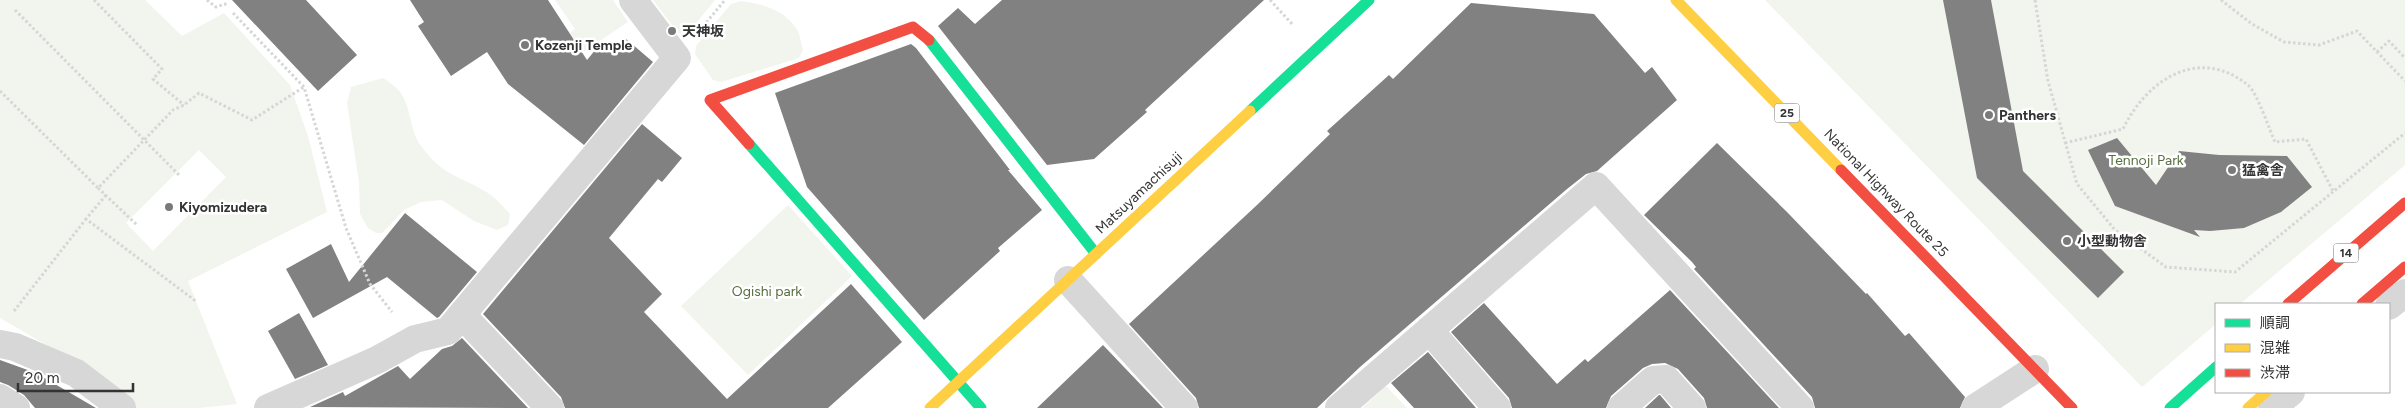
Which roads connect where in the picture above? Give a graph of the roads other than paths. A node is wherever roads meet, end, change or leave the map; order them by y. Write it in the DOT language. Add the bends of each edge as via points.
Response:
graph roads {
  1 [pos="633,0"];
  2 [pos="1369,0"];
  3 [pos="1676,0"];
  4 [pos="2405,203"];
  5 [pos="1096,254"];
  6 [pos="2405,267"];
  7 [pos="1068,280"];
  8 [pos="2405,293"];
  9 [pos="2289,303"];
  10 [pos="2363,303"];
  11 [pos="2390,305"];
  12 [pos="462,315"];
  13 [pos="1429,330"];
  14 [pos="0,344"];
  15 [pos="2215,368"];
  16 [pos="2035,369"];
  17 [pos="958,383"];
  18 [pos="2265,393"];
  19 [pos="2290,393"];
  20 [pos="0,398"];
  21 [pos="16,408"];
  22 [pos="122,408"];
  23 [pos="268,408"];
  24 [pos="550,408"];
  25 [pos="930,408"];
  26 [pos="981,408"];
  27 [pos="1184,408"];
  28 [pos="1339,408"];
  29 [pos="1497,408"];
  30 [pos="1620,408"];
  31 [pos="1692,408"];
  32 [pos="1800,408"];
  33 [pos="1975,408"];
  34 [pos="2072,408"];
  35 [pos="2170,408"];
  36 [pos="2248,408"];
  37 [pos="2272,408"];
  1 -- 12 [label="street" via="677,58"];
  2 -- 5 [label="main road, Matsuyamachisuji"];
  3 -- 16 [label="main road, National Highway Route 25 / 25"];
  4 -- 9 [label="main road, 14"];
  5 -- 7 [label="main road, Matsuyamachisuji"];
  5 -- 17 [label="main road" via="927,36 913,27 710,100"];
  6 -- 10 [label="main road"];
  7 -- 17 [label="main road, Matsuyamachisuji"];
  7 -- 27 [label="street"];
  8 -- 11 [label="street"];
  12 -- 23 [label="street" via="448,331 415,339 377,360"];
  12 -- 24 [label="street"];
  13 -- 28 [label="street"];
  13 -- 29 [label="street"];
  13 -- 32 [label="street" via="1596,186"];
  14 -- 22 [label="street" via="15,347 76,373"];
  15 -- 35 [label="main road"];
  16 -- 33 [label="street"];
  16 -- 34 [label="main road, National Highway Route 25 / 25"];
  17 -- 25 [label="main road, Matsuyamachisuji"];
  17 -- 26 [label="main road"];
  18 -- 36 [label="main road"];
  19 -- 37 [label="street"];
  20 -- 21 [label="street"];
  30 -- 31 [label="street" via="1653,380 1666,379"];
}
